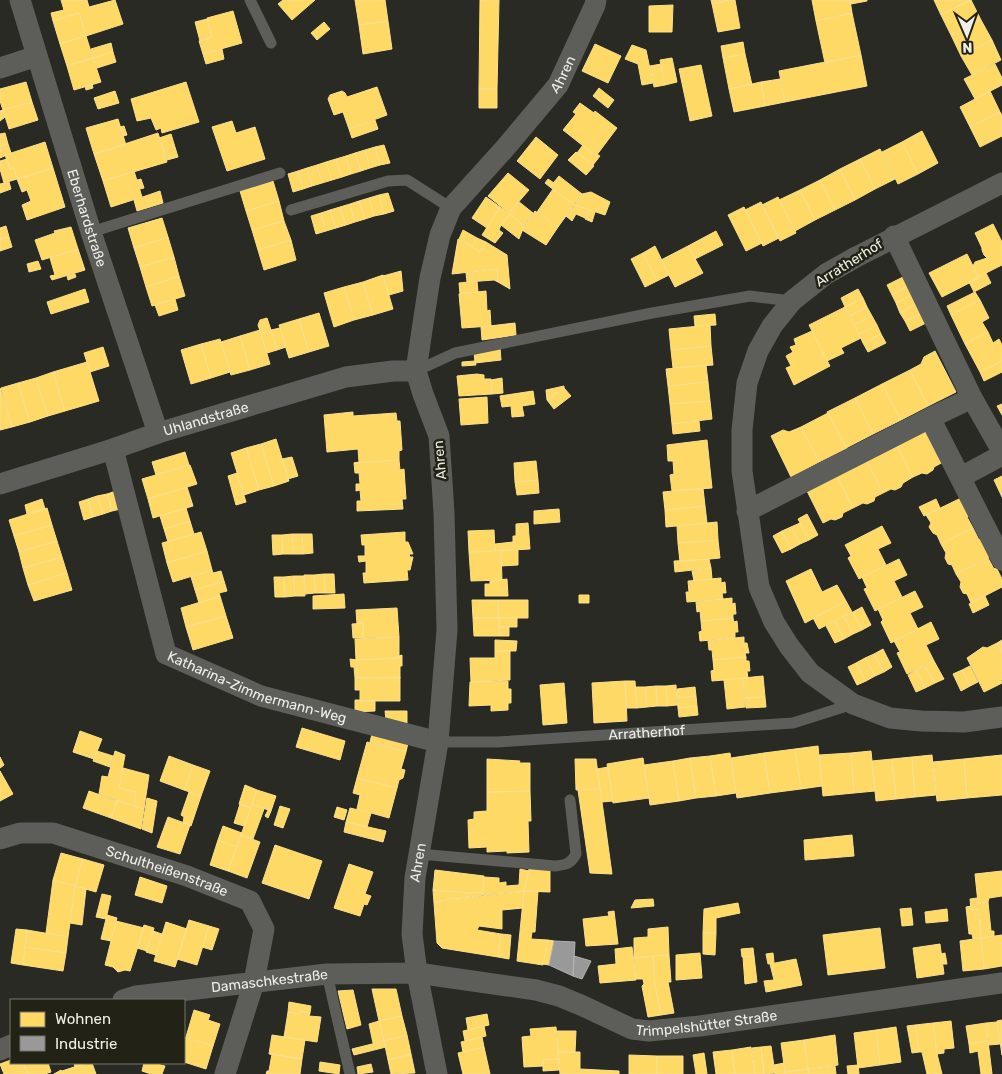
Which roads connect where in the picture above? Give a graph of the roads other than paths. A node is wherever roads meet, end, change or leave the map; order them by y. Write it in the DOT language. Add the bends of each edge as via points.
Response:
graph roads {
  1 [pos="20,0"];
  2 [pos="250,0"];
  3 [pos="596,0"];
  4 [pos="271,43"];
  5 [pos="37,56"];
  6 [pos="0,68"];
  7 [pos="280,173"];
  8 [pos="1002,183"];
  9 [pos="451,208"];
  10 [pos="291,210"];
  11 [pos="92,232"];
  12 [pos="894,236"];
  13 [pos="792,301"];
  14 [pos="416,371"];
  15 [pos="972,398"];
  16 [pos="930,418"];
  17 [pos="158,433"];
  18 [pos="113,448"];
  19 [pos="1002,451"];
  20 [pos="1002,455"];
  21 [pos="960,477"];
  22 [pos="0,484"];
  23 [pos="747,511"];
  24 [pos="1002,560"];
  25 [pos="853,704"];
  26 [pos="1002,717"];
  27 [pos="438,742"];
  28 [pos="570,800"];
  29 [pos="0,839"];
  30 [pos="419,854"];
  31 [pos="417,973"];
  32 [pos="327,974"];
  33 [pos="254,982"];
  34 [pos="1002,983"];
  35 [pos="126,999"];
  36 [pos="225,1074"];
  37 [pos="350,1074"];
  38 [pos="437,1074"];
  1 -- 5 [label="street, Eberhardstraße"];
  2 -- 4 [label="lane"];
  3 -- 9 [label="street, Ahren" via="558,85"];
  5 -- 6 [label="street"];
  5 -- 11 [label="street, Eberhardstraße"];
  7 -- 11 [label="lane"];
  8 -- 12 [label="street, Arratherhof"];
  9 -- 10 [label="lane" via="407,180 388,181"];
  9 -- 14 [label="street, Ahren" via="440,235 430,278"];
  11 -- 17 [label="street, Eberhardstraße"];
  12 -- 13 [label="street, Arratherhof" via="826,274"];
  12 -- 15 [label="street, Arratherhof"];
  13 -- 14 [label="lane" via="750,296 652,313 455,353"];
  13 -- 23 [label="street, Arratherhof" via="758,351 747,383 742,471"];
  14 -- 17 [label="street, Uhlandstraße" via="346,377"];
  14 -- 27 [label="street, Ahren" via="439,436 444,513 447,630"];
  15 -- 16 [label="street"];
  15 -- 19 [label="street, Arratherhof"];
  16 -- 21 [label="street"];
  16 -- 23 [label="street"];
  17 -- 18 [label="street, Uhlandstraße"];
  18 -- 22 [label="street, Uhlandstraße"];
  18 -- 27 [label="street, Katharina-Zimmermann-Weg" via="166,654 261,696"];
  20 -- 21 [label="street"];
  21 -- 24 [label="street"];
  23 -- 25 [label="street, Arratherhof" via="759,587 774,622 810,673"];
  25 -- 26 [label="street, Arratherhof" via="890,718 921,721 964,722"];
  25 -- 27 [label="lane, Arratherhof" via="793,723 516,741"];
  27 -- 30 [label="street, Ahren"];
  28 -- 30 [label="lane" via="576,854 566,864 555,866"];
  29 -- 33 [label="street, Schultheißenstraße" via="20,834 53,833 187,876 250,901 264,929"];
  30 -- 31 [label="street, Ahren" via="414,878 412,934"];
  31 -- 32 [label="street, Damaschkestraße"];
  31 -- 34 [label="street, Trimpelshütter Straße" via="536,990 559,996 632,1029 649,1032"];
  31 -- 38 [label="street, Ahren"];
  32 -- 33 [label="street, Damaschkestraße"];
  32 -- 37 [label="lane"];
  33 -- 35 [label="street, Damaschkestraße"];
  33 -- 36 [label="street, Schultheißenstraße"];
}
